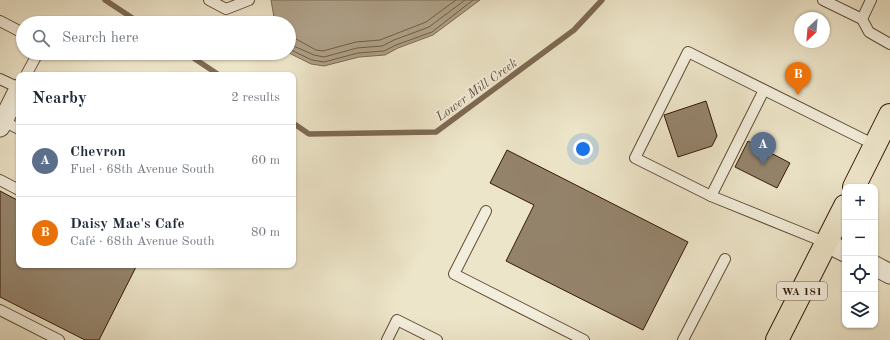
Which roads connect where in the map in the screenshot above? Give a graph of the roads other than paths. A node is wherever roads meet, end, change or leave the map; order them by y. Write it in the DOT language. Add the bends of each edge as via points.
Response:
graph roads {
  1 [pos="209,0"];
  2 [pos="249,0"];
  3 [pos="823,0"];
  4 [pos="871,0"];
  5 [pos="862,19"];
  6 [pos="0,21"];
  7 [pos="16,29"];
  8 [pos="890,44"];
  9 [pos="34,60"];
  10 [pos="28,72"];
  11 [pos="0,79"];
  12 [pos="16,87"];
  13 [pos="764,90"];
  14 [pos="16,98"];
  15 [pos="890,115"];
  16 [pos="7,126"];
  17 [pos="875,146"];
  18 [pos="0,180"];
  19 [pos="856,184"];
  20 [pos="16,188"];
  21 [pos="711,196"];
  22 [pos="486,211"];
  23 [pos="842,220"];
  24 [pos="836,247"];
  25 [pos="725,259"];
  26 [pos="878,268"];
  27 [pos="890,274"];
  28 [pos="0,310"];
  29 [pos="59,340"];
  30 [pos="387,340"];
  31 [pos="437,340"];
  32 [pos="584,340"];
  33 [pos="684,340"];
  34 [pos="778,340"];
  1 -- 2 [label="lane" via="226,9"];
  3 -- 5 [label="lane"];
  4 -- 5 [label="lane"];
  5 -- 8 [label="lane" via="869,32"];
  6 -- 7 [label="lane"];
  9 -- 10 [label="lane"];
  11 -- 12 [label="lane"];
  13 -- 17 [label="lane"];
  13 -- 21 [label="lane"];
  13 -- 21 [label="lane" via="688,52 638,151 635,158"];
  14 -- 16 [label="street"];
  15 -- 17 [label="main road"];
  17 -- 19 [label="main road"];
  18 -- 20 [label="lane"];
  21 -- 24 [label="lane"];
  22 -- 32 [label="lane" via="454,274"];
  23 -- 24 [label="main road, WA 181"];
  24 -- 34 [label="main road, WA 181"];
  25 -- 33 [label="lane"];
  26 -- 27 [label="street"];
  28 -- 29 [label="lane"];
  30 -- 31 [label="lane" via="398,320"];
}
